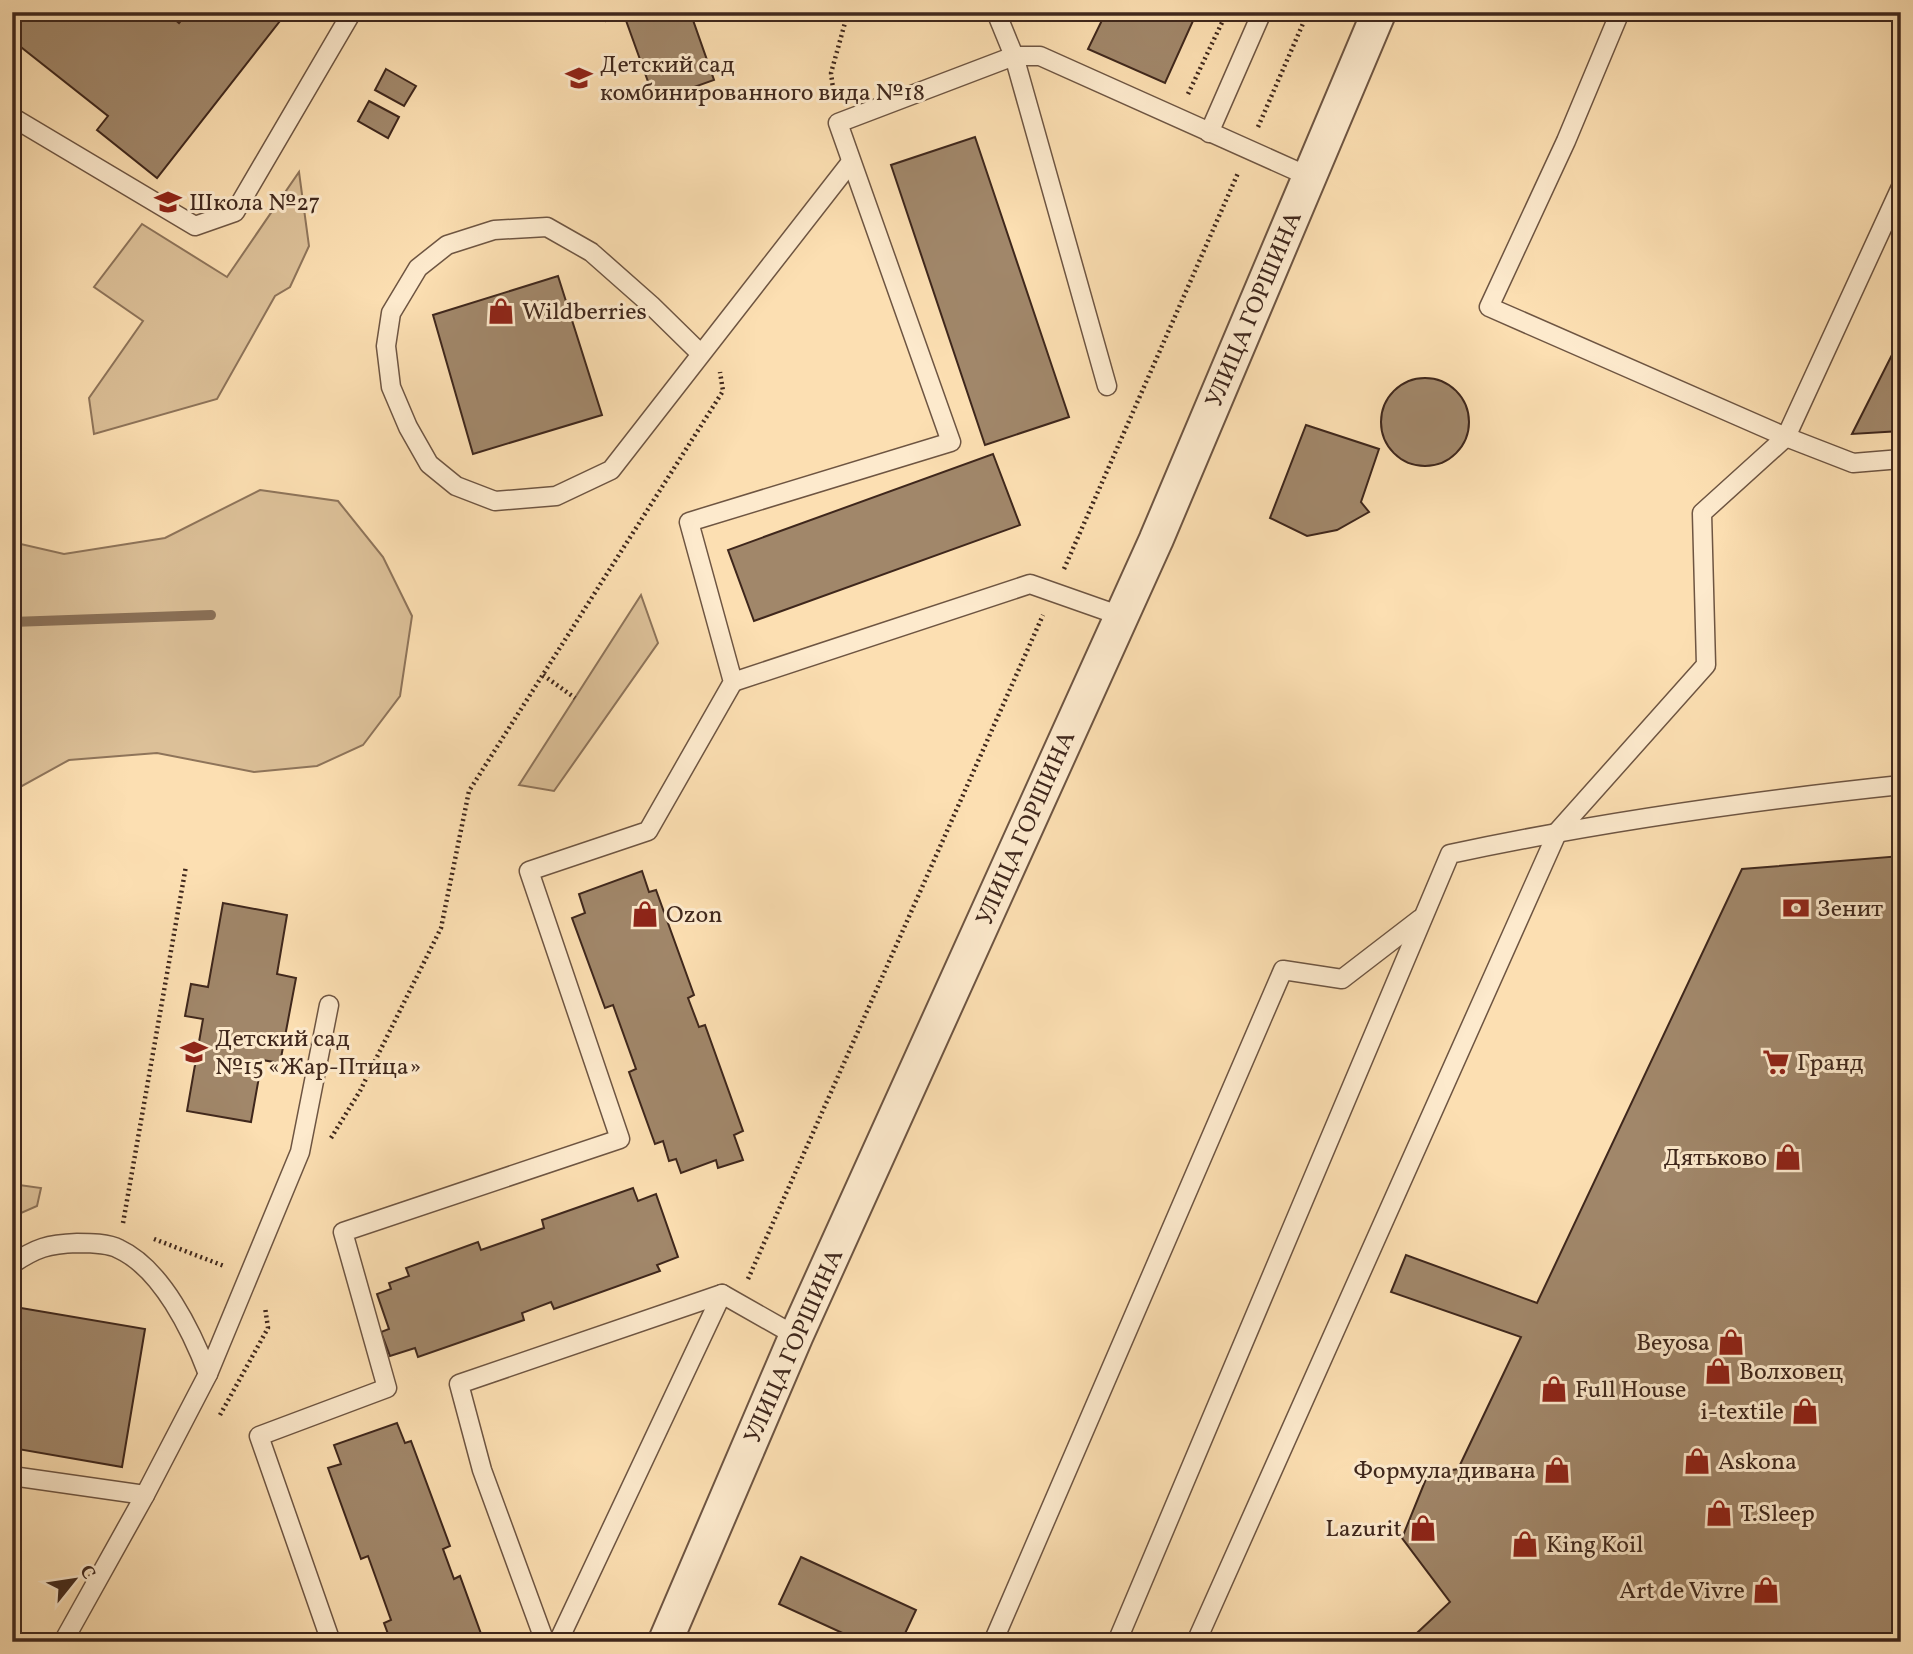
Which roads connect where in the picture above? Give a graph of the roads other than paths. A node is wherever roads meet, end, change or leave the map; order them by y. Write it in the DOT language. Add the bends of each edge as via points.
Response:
graph roads {
  1 [pos="352,12"];
  2 [pos="996,12"];
  3 [pos="1262,12"];
  4 [pos="1379,12"];
  5 [pos="1619,12"];
  6 [pos="1014,56"];
  7 [pos="12,117"];
  8 [pos="1209,133"];
  9 [pos="851,162"];
  10 [pos="1310,177"];
  11 [pos="1901,187"];
  12 [pos="701,354"];
  13 [pos="1107,386"];
  14 [pos="1786,438"];
  15 [pos="1901,459"];
  16 [pos="1121,616"];
  17 [pos="733,682"];
  18 [pos="1901,785"];
  19 [pos="1558,831"];
  20 [pos="1422,917"];
  21 [pos="329,1005"];
  22 [pos="12,1264"];
  23 [pos="730,1298"];
  24 [pos="796,1336"];
  25 [pos="208,1374"];
  26 [pos="12,1476"];
  27 [pos="145,1495"];
  28 [pos="63,1642"];
  29 [pos="331,1642"];
  30 [pos="545,1642"];
  31 [pos="558,1642"];
  32 [pos="665,1642"];
  33 [pos="993,1642"];
  34 [pos="1117,1642"];
  35 [pos="1196,1642"];
  1 -- 7 [label="lane" via="235,212 195,226"];
  2 -- 6 [label="lane"];
  3 -- 8 [label="lane"];
  4 -- 10 [label="street, УЛИЦА ГОРШИНА"];
  5 -- 14 [label="lane" via="1566,141 1489,307"];
  6 -- 8 [label="lane" via="1040,56"];
  6 -- 9 [label="lane" via="838,123"];
  6 -- 13 [label="lane"];
  8 -- 10 [label="lane"];
  9 -- 12 [label="lane"];
  9 -- 17 [label="lane" via="951,442 689,522"];
  10 -- 16 [label="street, УЛИЦА ГОРШИНА"];
  11 -- 14 [label="lane"];
  12 -- 12 [label="lane" via="591,252 547,227 494,230 447,245 418,268 391,313 386,346 391,387 429,464 456,486 495,501 556,496 611,470"];
  14 -- 15 [label="lane" via="1853,463"];
  14 -- 19 [label="lane" via="1702,513 1706,665"];
  16 -- 17 [label="lane" via="1030,584"];
  16 -- 24 [label="street, УЛИЦА ГОРШИНА"];
  17 -- 29 [label="lane" via="648,831 529,871 620,1139 343,1232 387,1388 259,1436"];
  18 -- 19 [label="lane" via="1766,799"];
  19 -- 20 [label="lane" via="1450,854"];
  19 -- 35 [label="lane"];
  20 -- 33 [label="lane" via="1342,979 1283,970"];
  20 -- 34 [label="lane"];
  21 -- 25 [label="lane" via="300,1152"];
  22 -- 25 [label="lane" via="51,1244 119,1248 147,1269 174,1302 194,1336"];
  23 -- 24 [label="lane"];
  23 -- 30 [label="lane" via="459,1384 482,1470"];
  23 -- 31 [label="lane"];
  24 -- 32 [label="street, УЛИЦА ГОРШИНА"];
  25 -- 27 [label="lane"];
  26 -- 27 [label="lane"];
  27 -- 28 [label="lane"];
}
